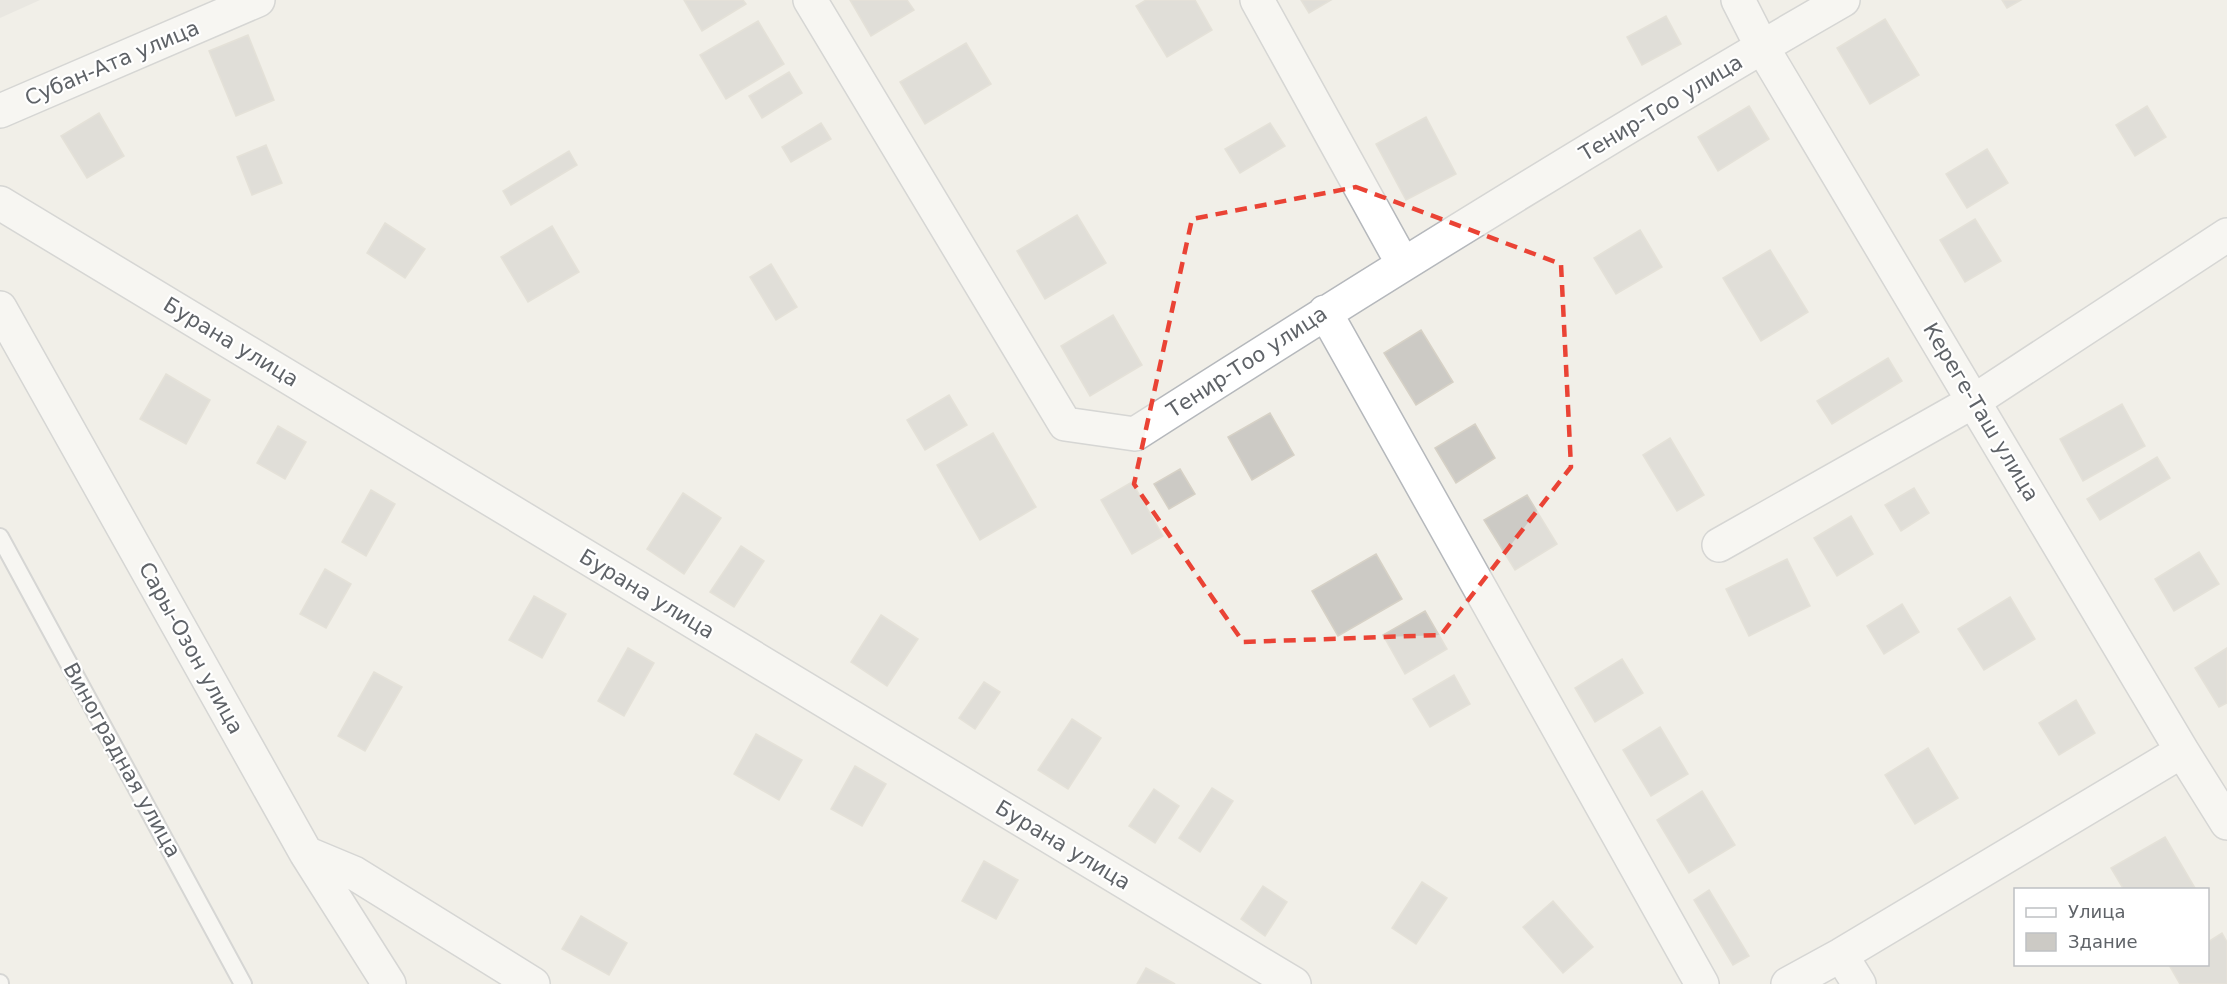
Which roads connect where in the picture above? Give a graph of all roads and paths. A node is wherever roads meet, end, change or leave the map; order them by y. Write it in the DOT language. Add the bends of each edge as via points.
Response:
graph roads {
  1 [pos="258,0"];
  2 [pos="810,0"];
  3 [pos="1257,0"];
  4 [pos="1738,0"];
  5 [pos="1843,0"];
  6 [pos="1762,46"];
  7 [pos="0,111"];
  8 [pos="0,203"];
  9 [pos="2227,235"];
  10 [pos="1402,264"];
  11 [pos="0,308"];
  12 [pos="1325,312"];
  13 [pos="1974,400"];
  14 [pos="0,537"];
  15 [pos="1719,545"];
  16 [pos="2182,752"];
  17 [pos="2227,823"];
  18 [pos="306,853"];
  19 [pos="1840,955"];
  20 [pos="243,984"];
  21 [pos="389,984"];
  22 [pos="533,984"];
  23 [pos="1294,984"];
  24 [pos="1702,984"];
  25 [pos="1788,984"];
  26 [pos="1858,984"];
  1 -- 7 [label="street, Субан-Ата улица"];
  2 -- 12 [label="street, Тенир-Тоо улица" via="1065,424 1135,434"];
  3 -- 10 [label="street"];
  4 -- 6 [label="street, Кереге-Таш улица"];
  5 -- 6 [label="street, Тенир-Тоо улица"];
  6 -- 10 [label="street, Тенир-Тоо улица"];
  6 -- 13 [label="street, Кереге-Таш улица"];
  8 -- 23 [label="street, Бурана улица"];
  9 -- 13 [label="street"];
  10 -- 12 [label="street, Тенир-Тоо улица"];
  11 -- 18 [label="street, Сары-Озон улица"];
  12 -- 24 [label="street"];
  13 -- 15 [label="street"];
  13 -- 16 [label="street, Кереге-Таш улица"];
  14 -- 20 [label="lane, Виноградная улица"];
  16 -- 17 [label="street, Кереге-Таш улица"];
  16 -- 19 [label="street"];
  18 -- 21 [label="street, Сары-Озон улица"];
  18 -- 22 [label="street" via="354,873"];
  19 -- 25 [label="street"];
  19 -- 26 [label="street"];
}
